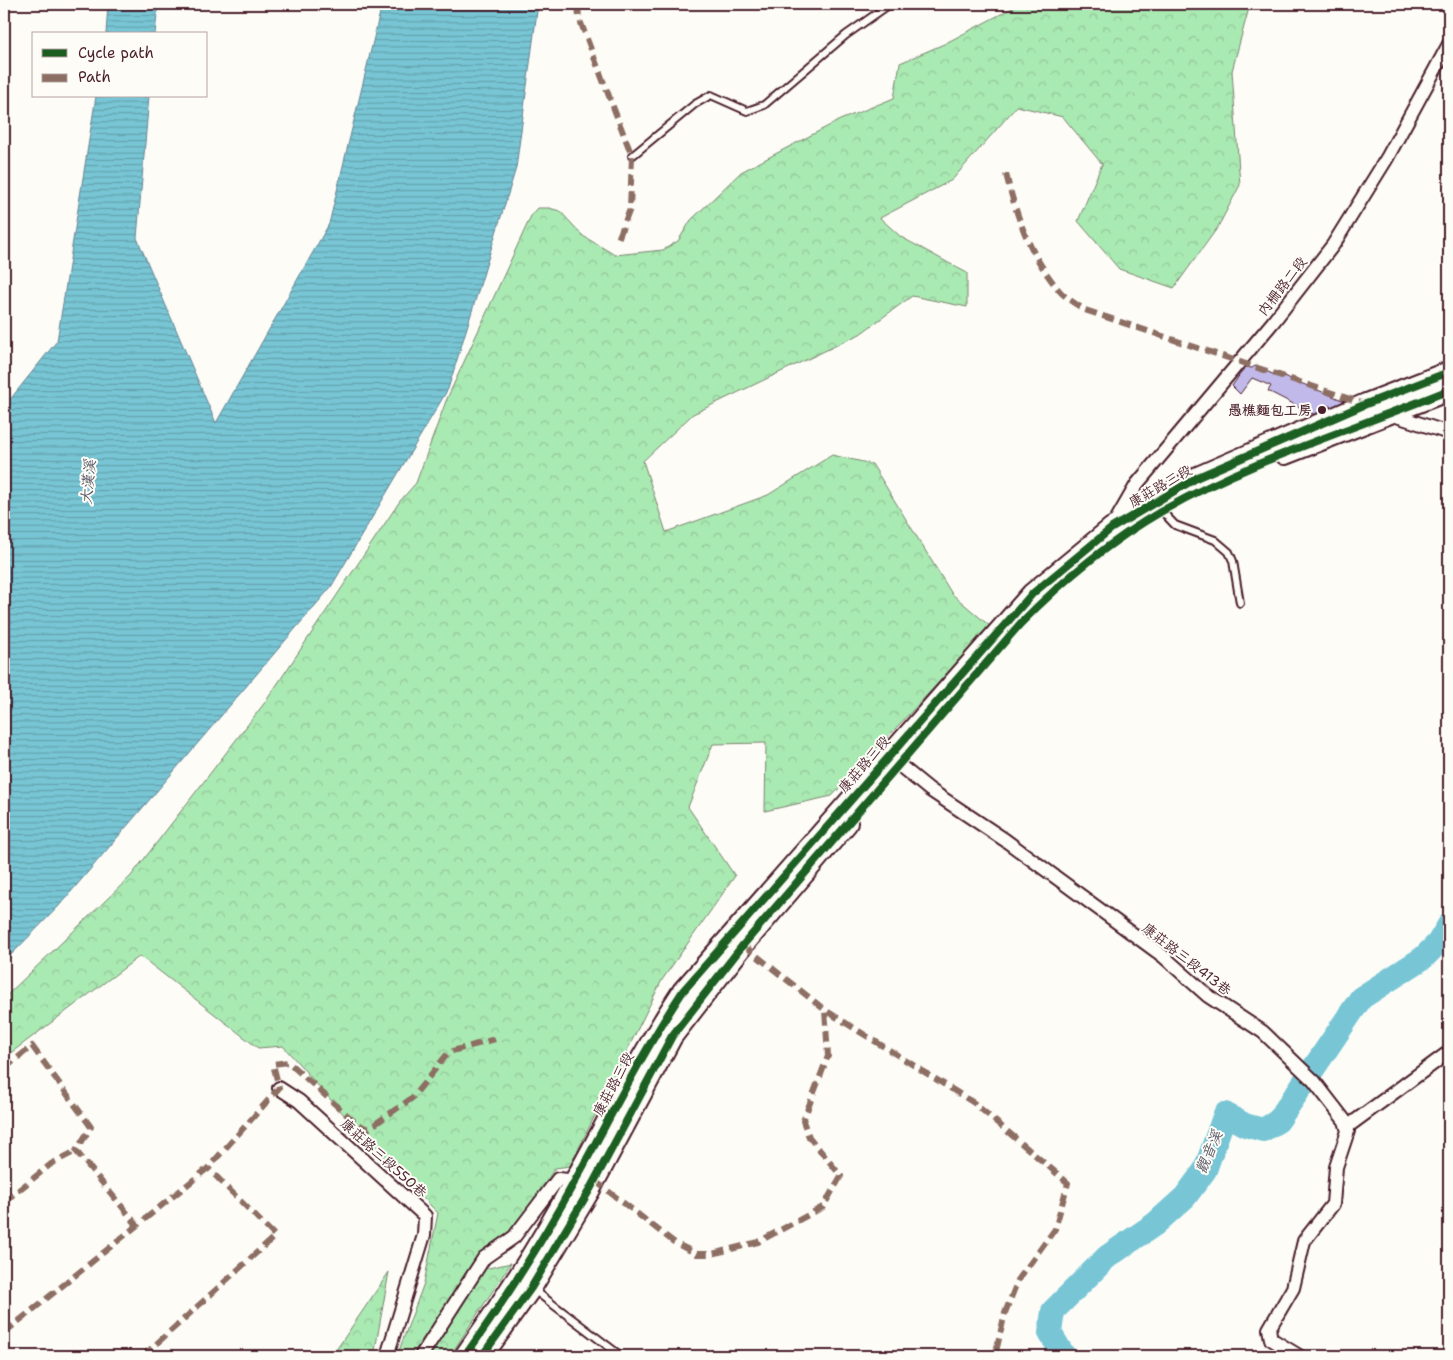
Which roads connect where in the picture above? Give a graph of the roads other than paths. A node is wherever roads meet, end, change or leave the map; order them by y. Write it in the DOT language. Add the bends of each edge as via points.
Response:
graph roads {
  1 [pos="890,4"];
  2 [pos="1449,44"];
  3 [pos="632,156"];
  4 [pos="1449,372"];
  5 [pos="1449,390"];
  6 [pos="1390,414"];
  7 [pos="1449,433"];
  8 [pos="1158,508"];
  9 [pos="1112,528"];
  10 [pos="1240,603"];
  11 [pos="898,764"];
  12 [pos="1449,1052"];
  13 [pos="279,1088"];
  14 [pos="1347,1127"];
  15 [pos="585,1181"];
  16 [pos="531,1288"];
  17 [pos="387,1356"];
  18 [pos="421,1356"];
  19 [pos="465,1356"];
  20 [pos="482,1356"];
  21 [pos="621,1356"];
  22 [pos="1299,1356"];
  1 -- 3 [label="lane" via="846,35 764,105 747,111 711,96 695,104"];
  2 -- 9 [label="street, 內柵路二段" via="1387,158 1333,245 1274,322 1137,484"];
  4 -- 8 [label="main road, 康莊路三段" via="1366,404 1198,478"];
  5 -- 6 [label="main road, 康莊路三段"];
  6 -- 7 [label="street"];
  6 -- 8 [label="main road, 康莊路三段" via="1372,418 1293,450"];
  8 -- 9 [label="main road, 康莊路三段"];
  8 -- 10 [label="lane" via="1175,525 1215,540 1229,552"];
  8 -- 11 [label="main road, 康莊路三段" via="1052,590"];
  9 -- 15 [label="main road, 康莊路三段" via="1032,594 683,991 659,1027"];
  11 -- 14 [label="street, 康莊路三段413巷" via="1163,956 1208,996 1263,1032 1314,1082"];
  11 -- 15 [label="main road, 康莊路三段" via="743,945 672,1036"];
  12 -- 14 [label="street"];
  13 -- 17 [label="street, 康莊路三段550巷" via="299,1101 424,1216 424,1235"];
  14 -- 22 [label="street" via="1345,1145 1336,1167 1333,1204 1304,1241 1293,1288 1269,1329 1271,1339"];
  15 -- 16 [label="main road, 康莊路三段"];
  15 -- 18 [label="street" via="558,1179 514,1237 484,1258"];
  15 -- 19 [label="main road, 康莊路三段"];
  16 -- 20 [label="main road, 康莊路三段"];
  16 -- 21 [label="lane"];
}
